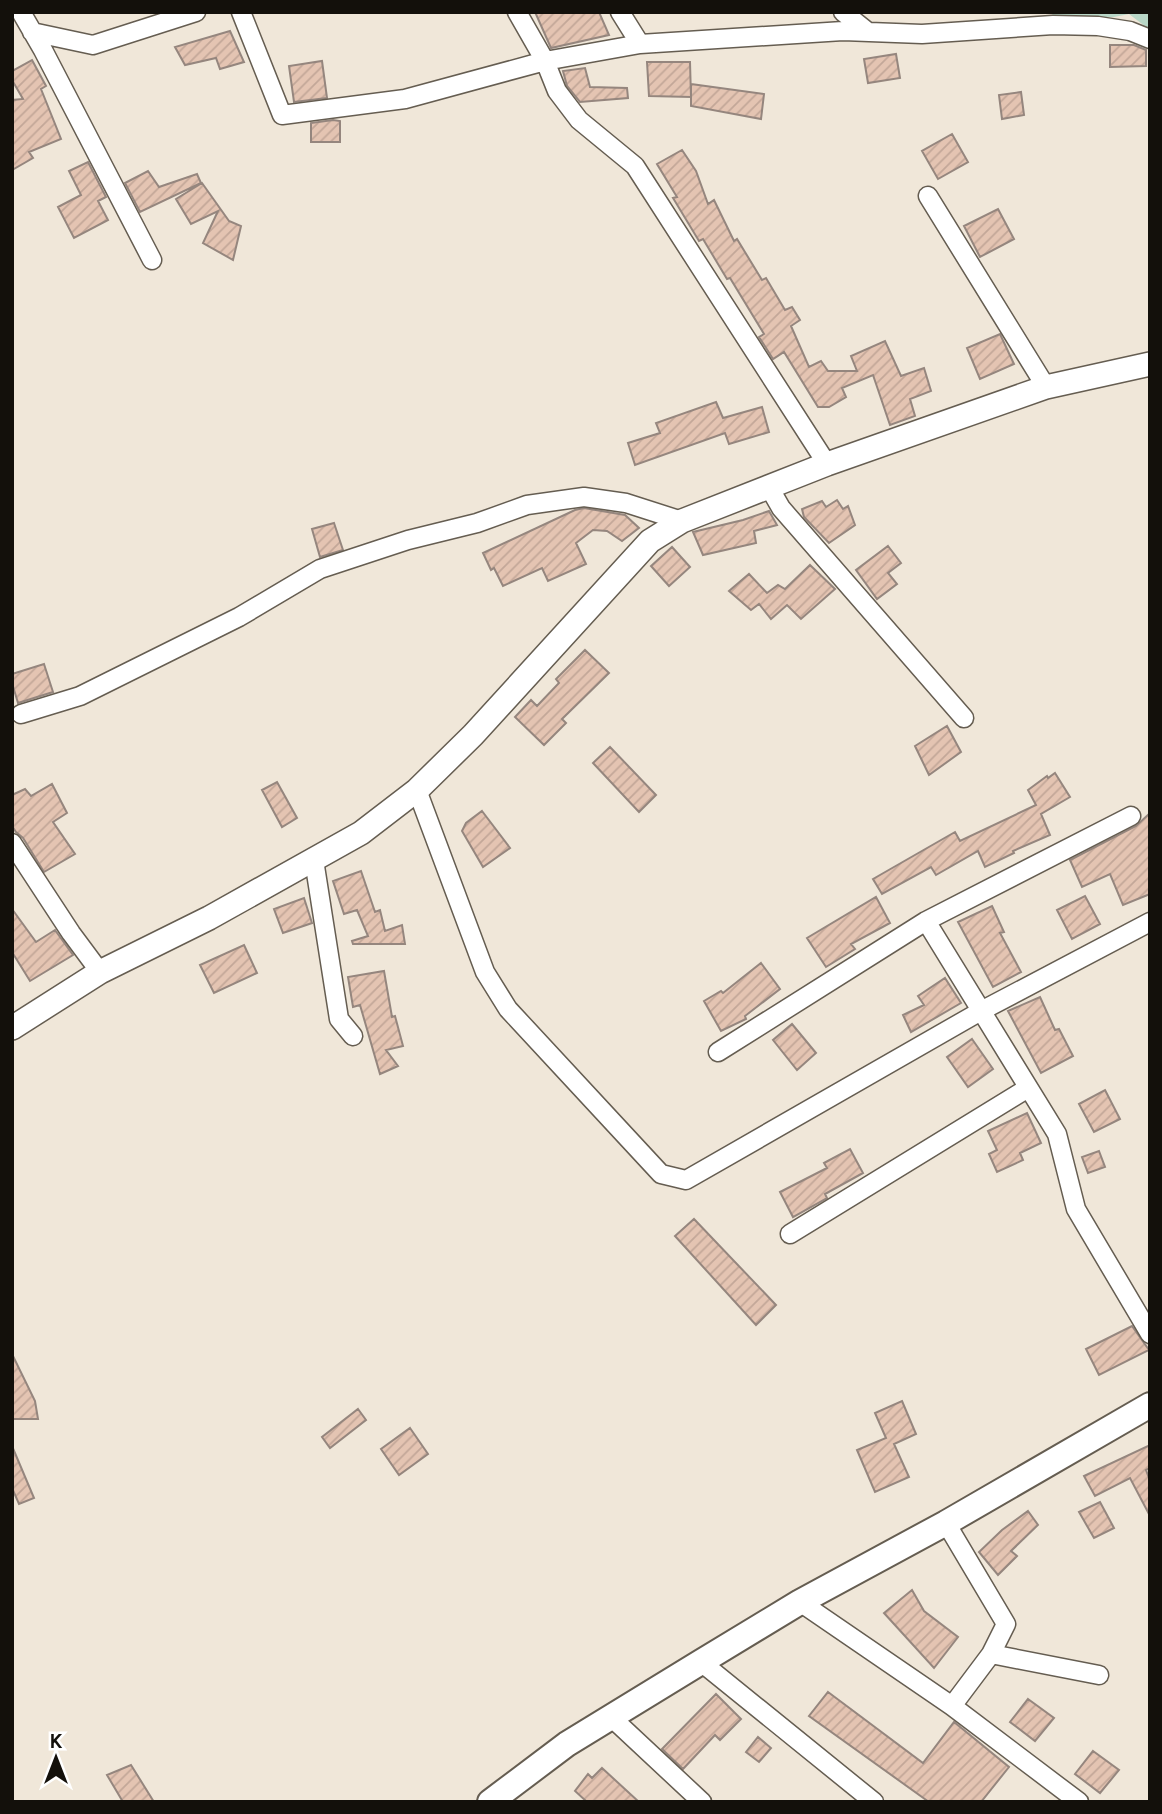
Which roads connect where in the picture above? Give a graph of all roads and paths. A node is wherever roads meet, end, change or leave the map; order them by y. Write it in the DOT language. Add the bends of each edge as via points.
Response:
graph roads {
  1 [pos="21,12"];
  2 [pos="197,12"];
  3 [pos="241,12"];
  4 [pos="517,12"];
  5 [pos="620,12"];
  6 [pos="844,12"];
  7 [pos="1047,19"];
  8 [pos="33,32"];
  9 [pos="868,32"];
  10 [pos="1150,39"];
  11 [pos="640,44"];
  12 [pos="545,61"];
  13 [pos="928,196"];
  14 [pos="152,260"];
  15 [pos="1150,364"];
  16 [pos="1046,387"];
  17 [pos="827,464"];
  18 [pos="769,487"];
  19 [pos="682,521"];
  20 [pos="21,714"];
  21 [pos="964,718"];
  22 [pos="417,790"];
  23 [pos="1130,816"];
  24 [pos="12,843"];
  25 [pos="314,860"];
  26 [pos="926,921"];
  27 [pos="1150,922"];
  28 [pos="100,972"];
  29 [pos="981,1011"];
  30 [pos="12,1028"];
  31 [pos="353,1036"];
  32 [pos="718,1052"];
  33 [pos="1028,1088"];
  34 [pos="790,1234"];
  35 [pos="1150,1334"];
  36 [pos="1150,1405"];
  37 [pos="946,1523"];
  38 [pos="800,1602"];
  39 [pos="991,1654"];
  40 [pos="701,1662"];
  41 [pos="1100,1675"];
  42 [pos="952,1706"];
  43 [pos="611,1717"];
  44 [pos="490,1802"];
  45 [pos="702,1802"];
  46 [pos="874,1802"];
  47 [pos="1079,1802"];
  1 -- 8 [label="street"];
  2 -- 8 [label="street" via="93,45"];
  3 -- 12 [label="street" via="282,115 405,99"];
  4 -- 12 [label="street"];
  5 -- 11 [label="street"];
  6 -- 9 [label="street"];
  7 -- 9 [label="street" via="922,34"];
  7 -- 10 [label="street" via="1130,31"];
  8 -- 14 [label="street"];
  9 -- 11 [label="street"];
  11 -- 12 [label="street"];
  12 -- 17 [label="street" via="557,91 579,120 635,166"];
  13 -- 16 [label="street"];
  15 -- 16 [label="street"];
  16 -- 17 [label="street"];
  17 -- 18 [label="street"];
  18 -- 19 [label="street"];
  18 -- 21 [label="street" via="781,508"];
  19 -- 20 [label="street" via="626,503 584,497 527,505 320,569 239,617 80,696"];
  19 -- 22 [label="street" via="650,541"];
  22 -- 25 [label="street" via="361,833"];
  22 -- 29 [label="street" via="485,972 508,1009 661,1174 686,1180"];
  23 -- 26 [label="street"];
  24 -- 28 [label="street"];
  25 -- 28 [label="street"];
  25 -- 31 [label="street" via="339,1019"];
  26 -- 29 [label="street"];
  26 -- 32 [label="street"];
  27 -- 29 [label="street"];
  28 -- 30 [label="street"];
  29 -- 33 [label="street"];
  33 -- 34 [label="street"];
  33 -- 35 [label="street" via="1057,1134 1076,1209"];
  36 -- 37 [label="main road"];
  37 -- 38 [label="main road"];
  37 -- 39 [label="street" via="1006,1624"];
  38 -- 40 [label="main road"];
  38 -- 42 [label="street"];
  39 -- 41 [label="street"];
  39 -- 42 [label="street"];
  40 -- 43 [label="main road"];
  40 -- 46 [label="street"];
  42 -- 47 [label="street"];
  43 -- 44 [label="main road"];
  43 -- 45 [label="street"];
}
